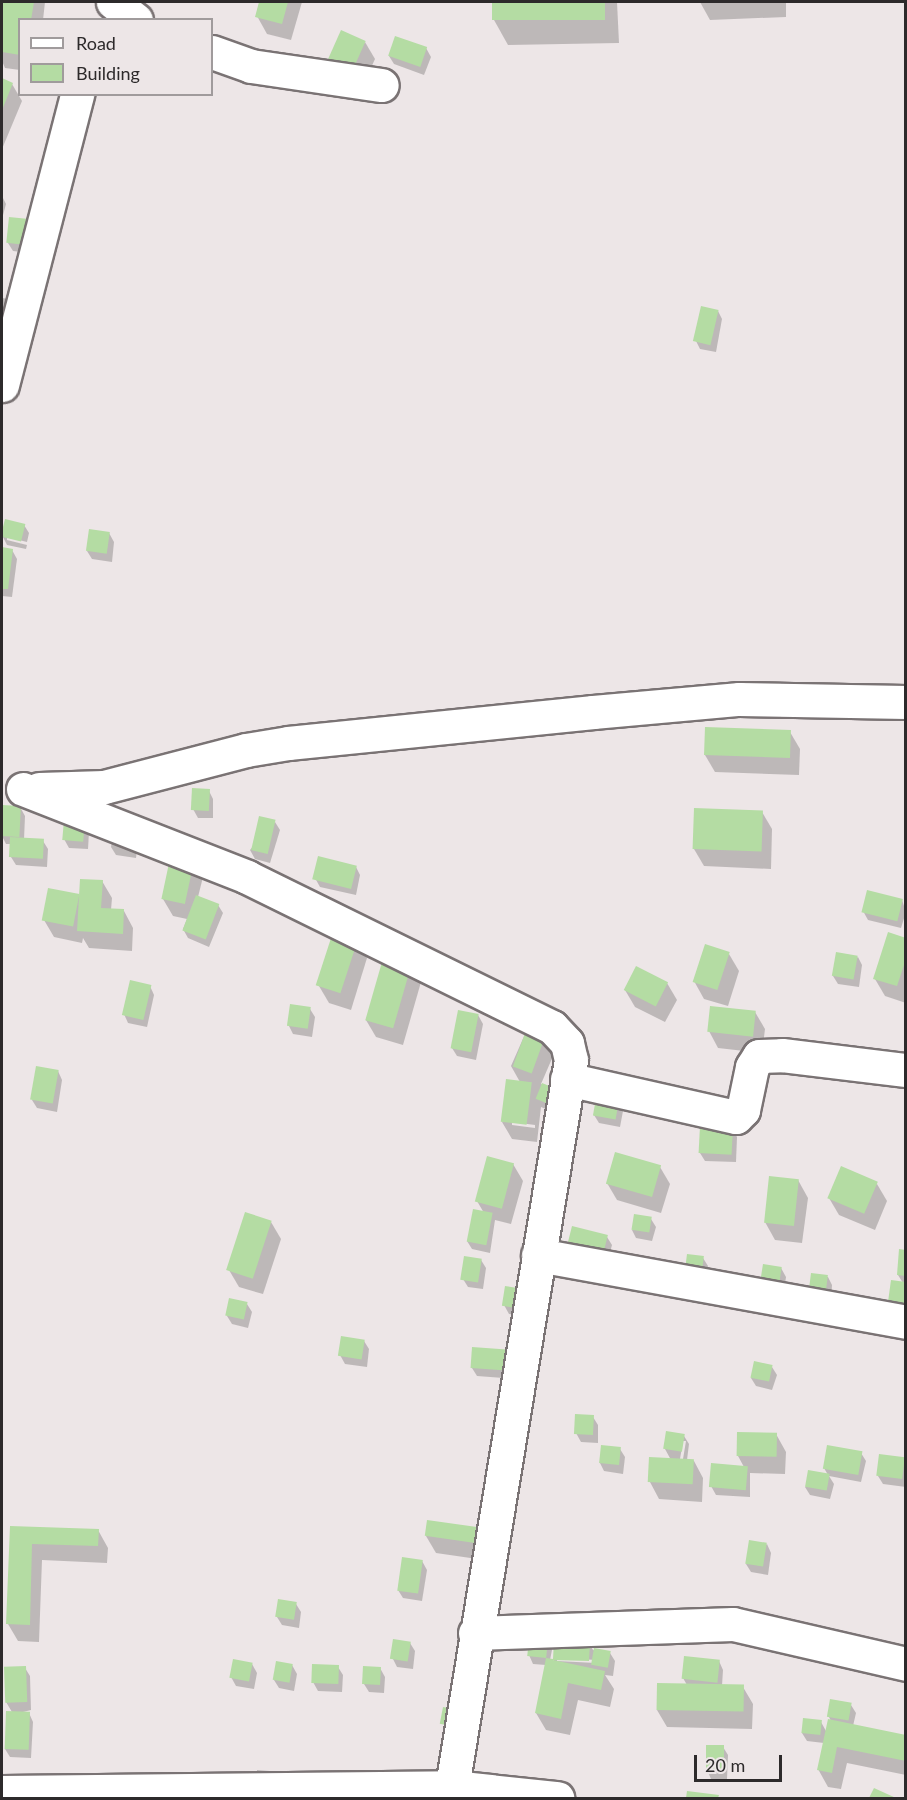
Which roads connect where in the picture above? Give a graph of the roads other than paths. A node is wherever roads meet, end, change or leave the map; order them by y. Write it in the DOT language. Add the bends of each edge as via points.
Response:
graph roads {
  1 [pos="100,2"];
  2 [pos="113,2"];
  3 [pos="96,18"];
  4 [pos="133,18"];
  5 [pos="213,52"];
  6 [pos="382,85"];
  7 [pos="75,96"];
  8 [pos="2,386"];
  9 [pos="906,702"];
  10 [pos="12,788"];
  11 [pos="906,1070"];
  12 [pos="567,1079"];
  13 [pos="538,1255"];
  14 [pos="906,1322"];
  15 [pos="475,1633"];
  16 [pos="906,1664"];
  17 [pos="452,1787"];
  18 [pos="2,1792"];
  19 [pos="343,1794"];
  20 [pos="557,1798"];
  1 -- 3 [label="street"];
  2 -- 4 [label="street"];
  5 -- 6 [label="street" via="251,66"];
  7 -- 8 [label="street"];
  9 -- 10 [label="street" via="740,699 593,712 288,743 104,787"];
  10 -- 12 [label="street" via="247,877 552,1027 567,1043 571,1060"];
  11 -- 12 [label="street" via="783,1055 759,1056 752,1067 743,1110 736,1117"];
  12 -- 13 [label="street"];
  13 -- 14 [label="street"];
  13 -- 15 [label="street"];
  15 -- 16 [label="street" via="733,1624"];
  15 -- 17 [label="street"];
  17 -- 19 [label="street"];
  17 -- 20 [label="street"];
  18 -- 19 [label="street"];
}
